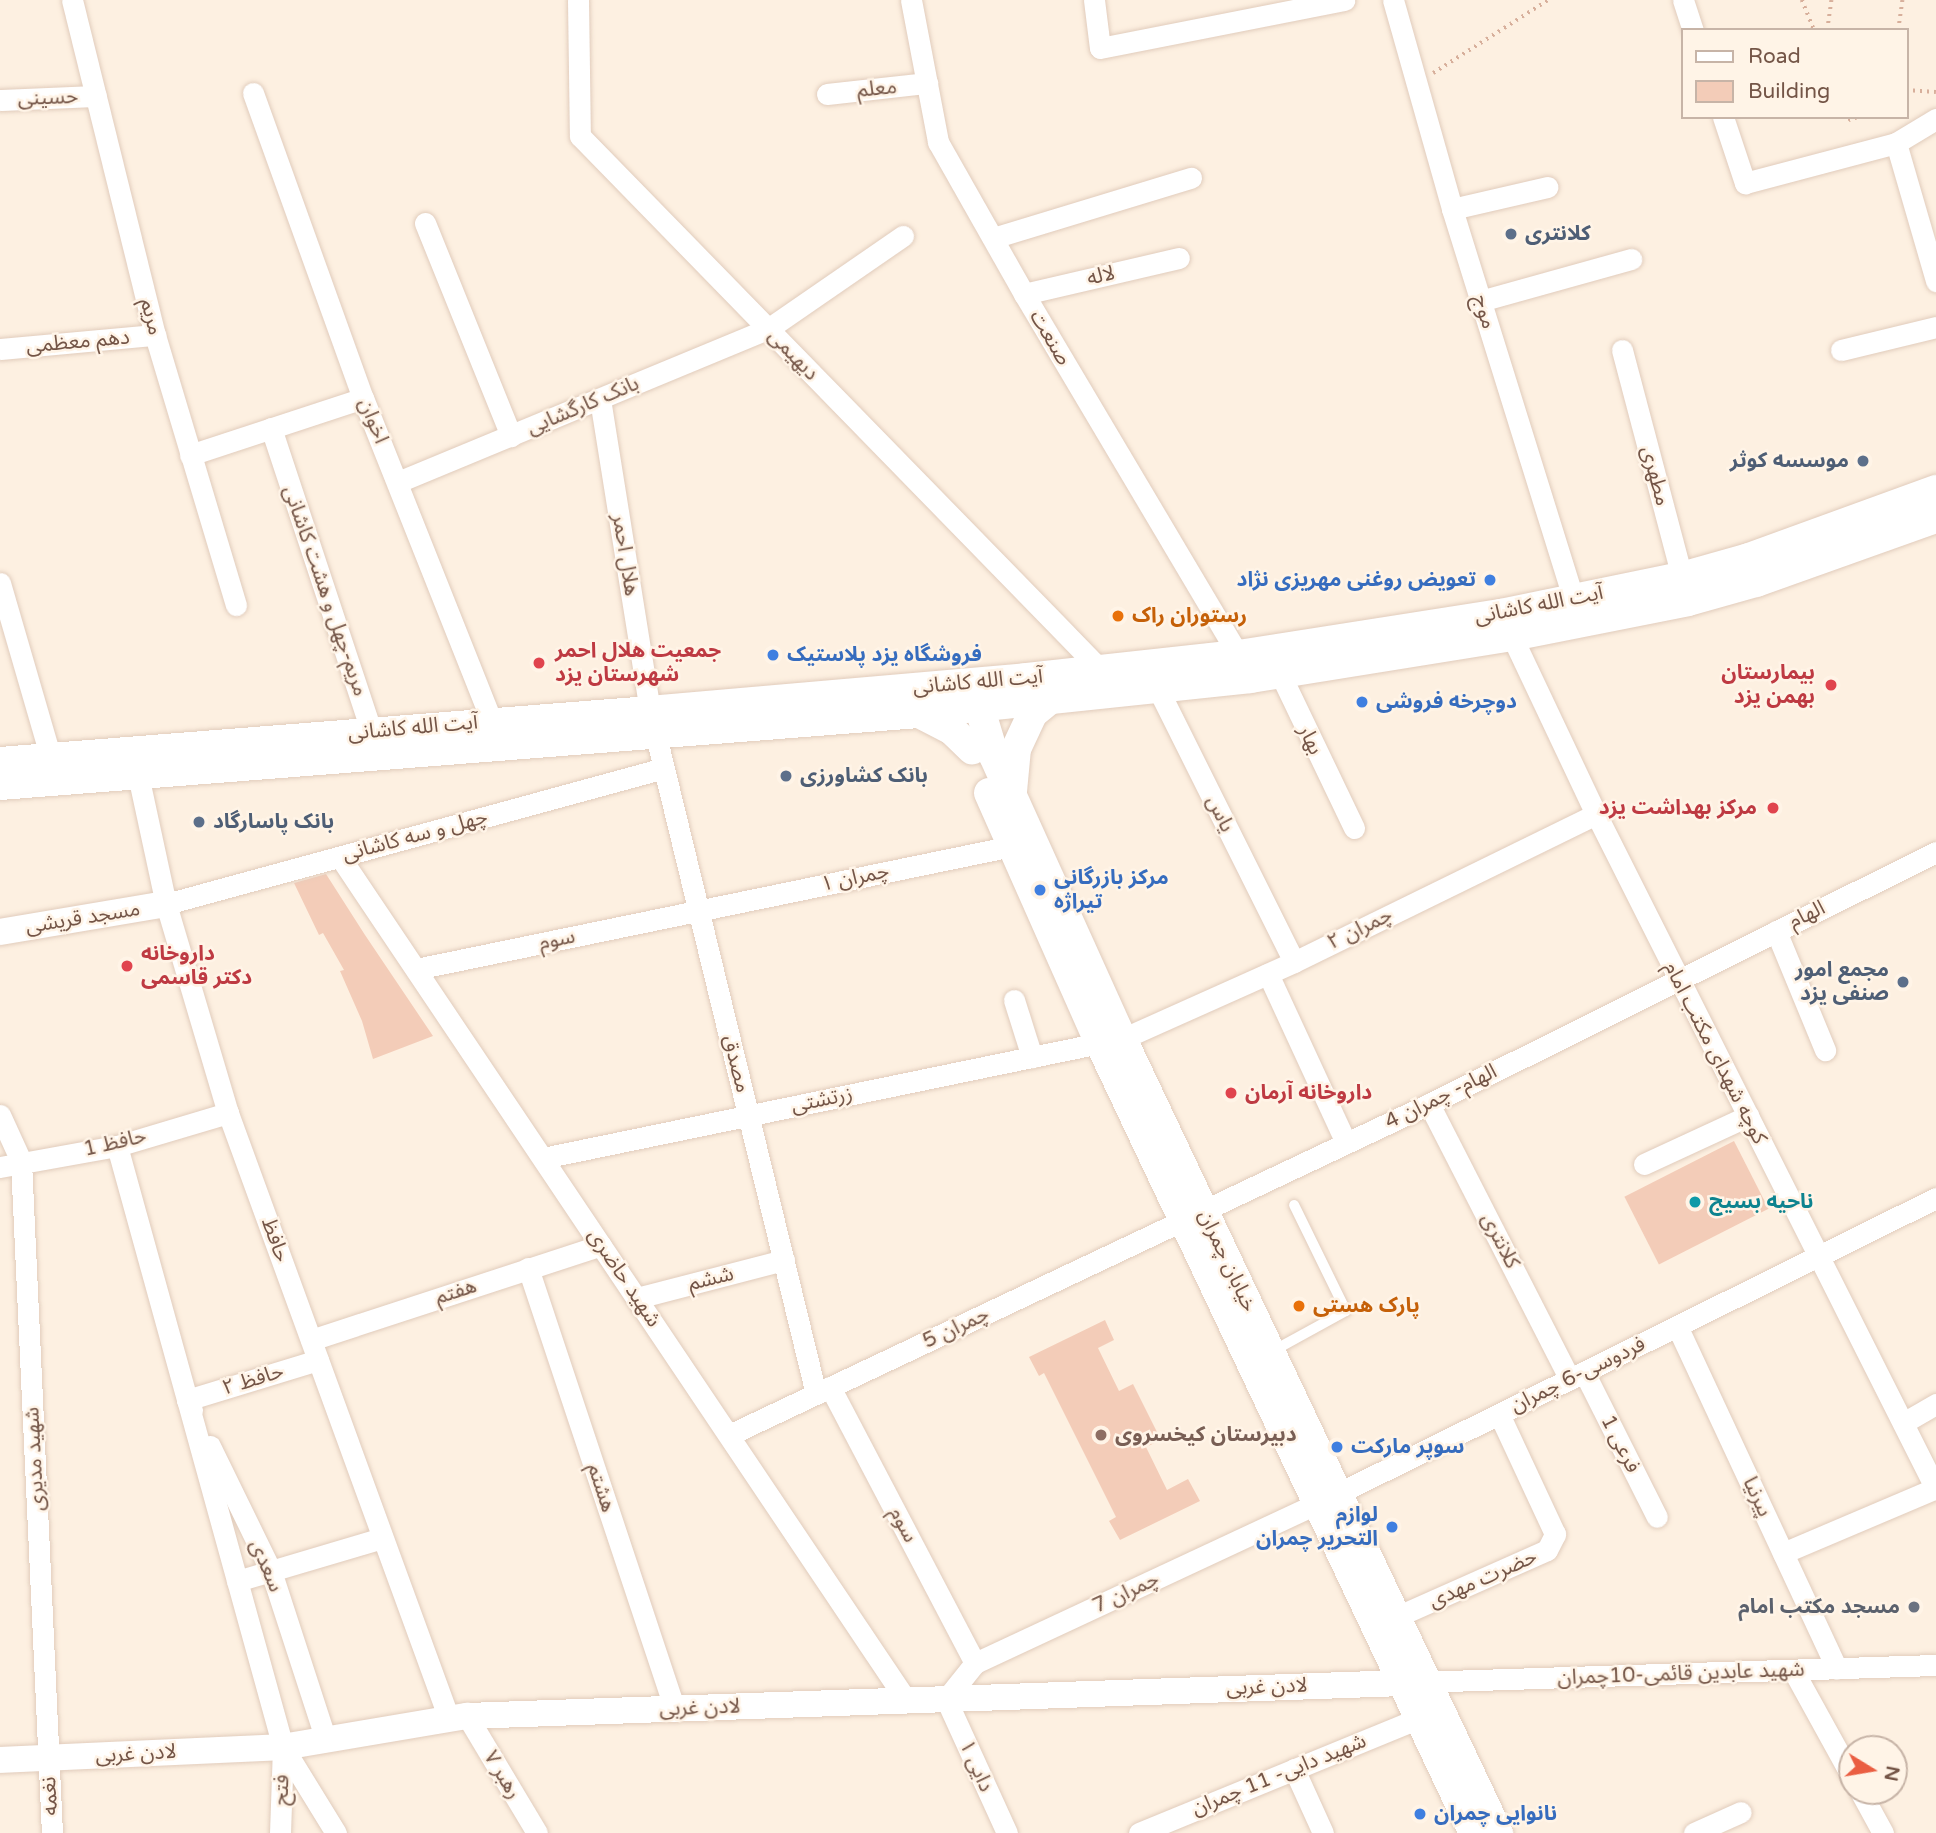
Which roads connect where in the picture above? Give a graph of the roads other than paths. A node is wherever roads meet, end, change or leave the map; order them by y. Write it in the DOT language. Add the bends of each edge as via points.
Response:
graph roads {
  1 [pos="72,0"];
  2 [pos="578,0"];
  3 [pos="911,0"];
  4 [pos="1094,0"];
  5 [pos="1344,0"];
  6 [pos="1393,0"];
  7 [pos="1683,0"];
  8 [pos="1692,28"];
  9 [pos="927,83"];
  10 [pos="253,93"];
  11 [pos="827,94"];
  12 [pos="96,96"];
  13 [pos="0,100"];
  14 [pos="1724,119"];
  15 [pos="1936,119"];
  16 [pos="1896,143"];
  17 [pos="1191,178"];
  18 [pos="1547,187"];
  19 [pos="1452,209"];
  20 [pos="425,223"];
  21 [pos="903,236"];
  22 [pos="993,239"];
  23 [pos="1179,258"];
  24 [pos="1630,259"];
  25 [pos="1936,281"];
  26 [pos="1024,294"];
  27 [pos="1480,300"];
  28 [pos="1936,327"];
  29 [pos="768,329"];
  30 [pos="155,335"];
  31 [pos="0,349"];
  32 [pos="1622,350"];
  33 [pos="1841,350"];
  34 [pos="363,398"];
  35 [pos="600,399"];
  36 [pos="271,428"];
  37 [pos="511,436"];
  38 [pos="190,455"];
  39 [pos="398,482"];
  40 [pos="1935,500"];
  41 [pos="0,583"];
  42 [pos="1685,589"];
  43 [pos="236,605"];
  44 [pos="1577,611"];
  45 [pos="1506,625"];
  46 [pos="1259,664"];
  47 [pos="1152,677"];
  48 [pos="1107,681"];
  49 [pos="966,696"];
  50 [pos="1053,697"];
  51 [pos="919,713"];
  52 [pos="653,723"];
  53 [pos="496,734"];
  54 [pos="376,743"];
  55 [pos="972,749"];
  56 [pos="51,758"];
  57 [pos="0,762"];
  58 [pos="135,763"];
  59 [pos="664,768"];
  60 [pos="0,785"];
  61 [pos="1011,795"];
  62 [pos="1596,814"];
  63 [pos="1354,828"];
  64 [pos="1012,846"];
  65 [pos="1936,852"];
  66 [pos="340,857"];
  67 [pos="166,904"];
  68 [pos="699,910"];
  69 [pos="1776,931"];
  70 [pos="0,932"];
  71 [pos="1294,962"];
  72 [pos="416,969"];
  73 [pos="1268,974"];
  74 [pos="1678,979"];
  75 [pos="1014,1000"];
  76 [pos="1111,1041"];
  77 [pos="1825,1050"];
  78 [pos="1032,1057"];
  79 [pos="1429,1104"];
  80 [pos="228,1113"];
  81 [pos="0,1115"];
  82 [pos="749,1115"];
  83 [pos="1748,1116"];
  84 [pos="1346,1143"];
  85 [pos="117,1146"];
  86 [pos="543,1157"];
  87 [pos="21,1161"];
  88 [pos="1644,1164"];
  89 [pos="0,1167"];
  90 [pos="1936,1198"];
  91 [pos="1294,1205"];
  92 [pos="1193,1215"];
  93 [pos="601,1245"];
  94 [pos="1819,1256"];
  95 [pos="785,1261"];
  96 [pos="528,1268"];
  97 [pos="637,1298"];
  98 [pos="1677,1326"];
  99 [pos="311,1340"];
  100 [pos="1271,1353"];
  101 [pos="318,1360"];
  102 [pos="1577,1375"];
  103 [pos="823,1391"];
  104 [pos="187,1400"];
  105 [pos="1936,1404"];
  106 [pos="1499,1414"];
  107 [pos="1903,1423"];
  108 [pos="729,1435"];
  109 [pos="1936,1488"];
  110 [pos="1327,1498"];
  111 [pos="1657,1517"];
  112 [pos="382,1538"];
  113 [pos="1783,1552"];
  114 [pos="271,1571"];
  115 [pos="237,1581"];
  116 [pos="1396,1617"];
  117 [pos="975,1663"];
  118 [pos="1936,1665"];
  119 [pos="1837,1669"];
  120 [pos="1793,1670"];
  121 [pos="1415,1682"];
  122 [pos="946,1699"];
  123 [pos="906,1700"];
  124 [pos="675,1709"];
  125 [pos="458,1717"];
  126 [pos="1420,1718"];
  127 [pos="326,1740"];
  128 [pos="283,1747"];
  129 [pos="1838,1752"];
  130 [pos="49,1758"];
  131 [pos="0,1760"];
  132 [pos="1294,1769"];
  133 [pos="1868,1805"];
  134 [pos="1741,1812"];
  135 [pos="52,1833"];
  136 [pos="280,1833"];
  137 [pos="336,1833"];
  138 [pos="537,1833"];
  139 [pos="1007,1833"];
  140 [pos="1139,1833"];
  141 [pos="1323,1833"];
  142 [pos="1474,1833"];
  143 [pos="1498,1833"];
  144 [pos="1694,1833"];
  145 [pos="1883,1833"];
  1 -- 12 [label="street, مریم"];
  2 -- 29 [label="street, دیهیمی" via="580,135"];
  3 -- 9 [label="street, صنعت"];
  4 -- 5 [label="street" via="1100,48"];
  6 -- 19 [label="street, موج"];
  7 -- 8 [label="street"];
  9 -- 11 [label="street, معلم"];
  9 -- 22 [label="street, صنعت" via="939,142"];
  10 -- 34 [label="street, اخوان"];
  12 -- 13 [label="street, حسینی"];
  12 -- 30 [label="street, مریم"];
  14 -- 16 [label="street" via="1745,183"];
  15 -- 16 [label="street"];
  16 -- 25 [label="street"];
  17 -- 22 [label="street"];
  18 -- 19 [label="street"];
  19 -- 27 [label="street, موج"];
  20 -- 37 [label="street"];
  21 -- 29 [label="street, بانک کارگشایی"];
  22 -- 26 [label="street, صنعت"];
  23 -- 26 [label="street, لاله"];
  24 -- 27 [label="street"];
  26 -- 46 [label="street, صنعت"];
  27 -- 44 [label="street, موج"];
  28 -- 33 [label="street"];
  29 -- 35 [label="street, بانک کارگشایی"];
  29 -- 48 [label="street, دیهیمی"];
  30 -- 31 [label="street, دهم معظمی"];
  30 -- 38 [label="street, مریم"];
  32 -- 42 [label="street, مطهری"];
  34 -- 36 [label="street"];
  34 -- 39 [label="street, اخوان"];
  35 -- 37 [label="street, بانک کارگشایی"];
  35 -- 52 [label="street, هلال احمر"];
  36 -- 38 [label="street"];
  36 -- 54 [label="street, مریم-چهل و هشت کاشانی"];
  37 -- 39 [label="street, بانک کارگشایی"];
  38 -- 43 [label="street, مریم"];
  39 -- 53 [label="street, اخوان"];
  40 -- 42 [label="main road, آیت الله کاشانی" via="1756,582"];
  41 -- 56 [label="street"];
  42 -- 44 [label="main road, آیت الله کاشانی"];
  44 -- 45 [label="main road, آیت الله کاشانی"];
  45 -- 46 [label="main road, آیت الله کاشانی"];
  45 -- 62 [label="street, کوچه شهدای مکتب امام"];
  46 -- 47 [label="main road, آیت الله کاشانی"];
  46 -- 63 [label="street, بهار"];
  47 -- 48 [label="main road, آیت الله کاشانی"];
  47 -- 71 [label="street, یاس"];
  48 -- 49 [label="main road, آیت الله کاشانی"];
  48 -- 50 [label="main road, آیت الله کاشانی"];
  49 -- 50 [label="main road, آیت الله کاشانی"];
  49 -- 51 [label="main road, آیت الله کاشانی"];
  49 -- 52 [label="main road, آیت الله کاشانی"];
  49 -- 55 [label="main road, خیابان چمران"];
  49 -- 61 [label="main road, خیابان چمران"];
  50 -- 61 [label="main road" via="1033,713 1016,749"];
  51 -- 52 [label="main road, آیت الله کاشانی"];
  51 -- 55 [label="main road" via="952,730"];
  52 -- 53 [label="main road, آیت الله کاشانی"];
  52 -- 59 [label="street, مصدق"];
  53 -- 54 [label="main road, آیت الله کاشانی"];
  54 -- 58 [label="main road, آیت الله کاشانی"];
  55 -- 64 [label="main road, خیابان چمران"];
  56 -- 57 [label="main road, آیت الله کاشانی"];
  56 -- 58 [label="main road, آیت الله کاشانی"];
  58 -- 60 [label="main road, آیت الله کاشانی"];
  58 -- 67 [label="street, حافظ"];
  59 -- 66 [label="street, چهل و سه کاشانی"];
  59 -- 68 [label="street, مصدق"];
  61 -- 76 [label="main road, خیابان چمران"];
  62 -- 71 [label="street, چمران ۲"];
  62 -- 74 [label="street, کوچه شهدای مکتب امام"];
  64 -- 68 [label="street, چمران ۱"];
  64 -- 76 [label="main road, خیابان چمران"];
  65 -- 69 [label="street, الهام"];
  66 -- 67 [label="street, چهل و سه کاشانی"];
  66 -- 72 [label="street, شهید حاضری"];
  67 -- 70 [label="street, مسجد قریشی"];
  67 -- 80 [label="street, حافظ"];
  68 -- 72 [label="street, سوم"];
  68 -- 82 [label="street, مصدق"];
  69 -- 74 [label="street, الهام"];
  69 -- 77 [label="street"];
  71 -- 73 [label="street, چمران ۲"];
  72 -- 86 [label="street, شهید حاضری"];
  73 -- 76 [label="street, چمران ۲"];
  73 -- 84 [label="street"];
  74 -- 79 [label="street, الهام- چمران 4"];
  74 -- 83 [label="street, کوچه شهدای مکتب امام"];
  75 -- 78 [label="street"];
  76 -- 78 [label="street, زرتشتی"];
  76 -- 92 [label="main road, خیابان چمران"];
  78 -- 82 [label="street, زرتشتی"];
  79 -- 84 [label="street, الهام- چمران 4"];
  79 -- 102 [label="street, کلانتری"];
  80 -- 85 [label="street, حافظ 1"];
  80 -- 99 [label="street, حافظ"];
  81 -- 87 [label="street"];
  82 -- 86 [label="street, زرتشتی"];
  82 -- 95 [label="street, مصدق"];
  83 -- 88 [label="street"];
  83 -- 94 [label="street, کوچه شهدای مکتب امام"];
  84 -- 92 [label="street, الهام- چمران 4"];
  85 -- 87 [label="street, حافظ 1"];
  85 -- 104 [label="street, سعدی"];
  86 -- 93 [label="street, شهید حاضری"];
  87 -- 89 [label="street, حافظ 1"];
  87 -- 130 [label="street, شهید مدیری"];
  90 -- 94 [label="street, فردوسی-6 چمران"];
  91 -- 100 [label="lane" via="1346,1311"];
  92 -- 100 [label="main road, خیابان چمران"];
  92 -- 103 [label="street, چمران 5"];
  92 -- 110 [label="main road, خیابان چمران"];
  93 -- 96 [label="street, هفتم"];
  93 -- 97 [label="street, شهید حاضری"];
  94 -- 98 [label="street, فردوسی-6 چمران"];
  94 -- 107 [label="street, کوچه شهدای مکتب امام"];
  95 -- 97 [label="street, ششم"];
  95 -- 103 [label="street, مصدق"];
  96 -- 99 [label="street, هفتم"];
  96 -- 124 [label="street, هشتم"];
  97 -- 108 [label="street, شهید حاضری"];
  98 -- 102 [label="street, فردوسی-6 چمران"];
  98 -- 113 [label="street, پیرنیا"];
  99 -- 101 [label="street, حافظ"];
  100 -- 110 [label="main road, خیابان چمران"];
  101 -- 104 [label="street, حافظ ۲"];
  101 -- 112 [label="street, حافظ"];
  102 -- 106 [label="street, فردوسی-6 چمران"];
  102 -- 111 [label="street, فرعی 1"];
  103 -- 108 [label="street, چمران 5"];
  103 -- 117 [label="street, سوم"];
  104 -- 114 [label="street, سعدی"];
  104 -- 115 [label="street, سعدی"];
  105 -- 107 [label="street"];
  106 -- 110 [label="street, فردوسی-6 چمران"];
  106 -- 116 [label="street, حضرت مهدی" via="1555,1534 1547,1550"];
  107 -- 109 [label="street, کوچه شهدای مکتب امام"];
  108 -- 123 [label="street, شهید حاضری"];
  109 -- 113 [label="street"];
  110 -- 116 [label="main road, خیابان چمران"];
  110 -- 117 [label="street, چمران 7"];
  110 -- 121 [label="main road, خیابان چمران"];
  112 -- 114 [label="street"];
  112 -- 125 [label="street, حافظ"];
  113 -- 119 [label="street, پیرنیا"];
  114 -- 115 [label="street"];
  114 -- 127 [label="street, سعدی"];
  115 -- 128 [label="street, سعدی"];
  116 -- 121 [label="main road, خیابان چمران"];
  117 -- 122 [label="street, چمران 7"];
  118 -- 119 [label="street, شهید عابدین قائمی-10چمران"];
  119 -- 120 [label="street, شهید عابدین قائمی-10چمران"];
  120 -- 121 [label="street, شهید عابدین قائمی-10چمران"];
  120 -- 129 [label="street"];
  121 -- 122 [label="street, لادن غربی"];
  121 -- 126 [label="main road, خیابان چمران"];
  121 -- 143 [label="main road, خیابان چمران"];
  122 -- 123 [label="street, لادن غربی"];
  122 -- 139 [label="street, دایی ۱"];
  123 -- 124 [label="street, لادن غربی"];
  124 -- 125 [label="street, لادن غربی"];
  125 -- 127 [label="street, لادن غربی"];
  125 -- 138 [label="street, رهبر ۷"];
  126 -- 132 [label="street, شهید دایی- 11 چمران"];
  126 -- 142 [label="main road, خیابان چمران"];
  127 -- 128 [label="street, لادن غربی"];
  128 -- 130 [label="street, لادن غربی"];
  128 -- 136 [label="street, فتح"];
  128 -- 137 [label="street"];
  130 -- 131 [label="street, لادن غربی"];
  130 -- 135 [label="street, نغمه"];
  132 -- 140 [label="street, شهید دایی- 11 چمران"];
  132 -- 141 [label="street"];
  133 -- 145 [label="street"];
  134 -- 144 [label="street"];
}
